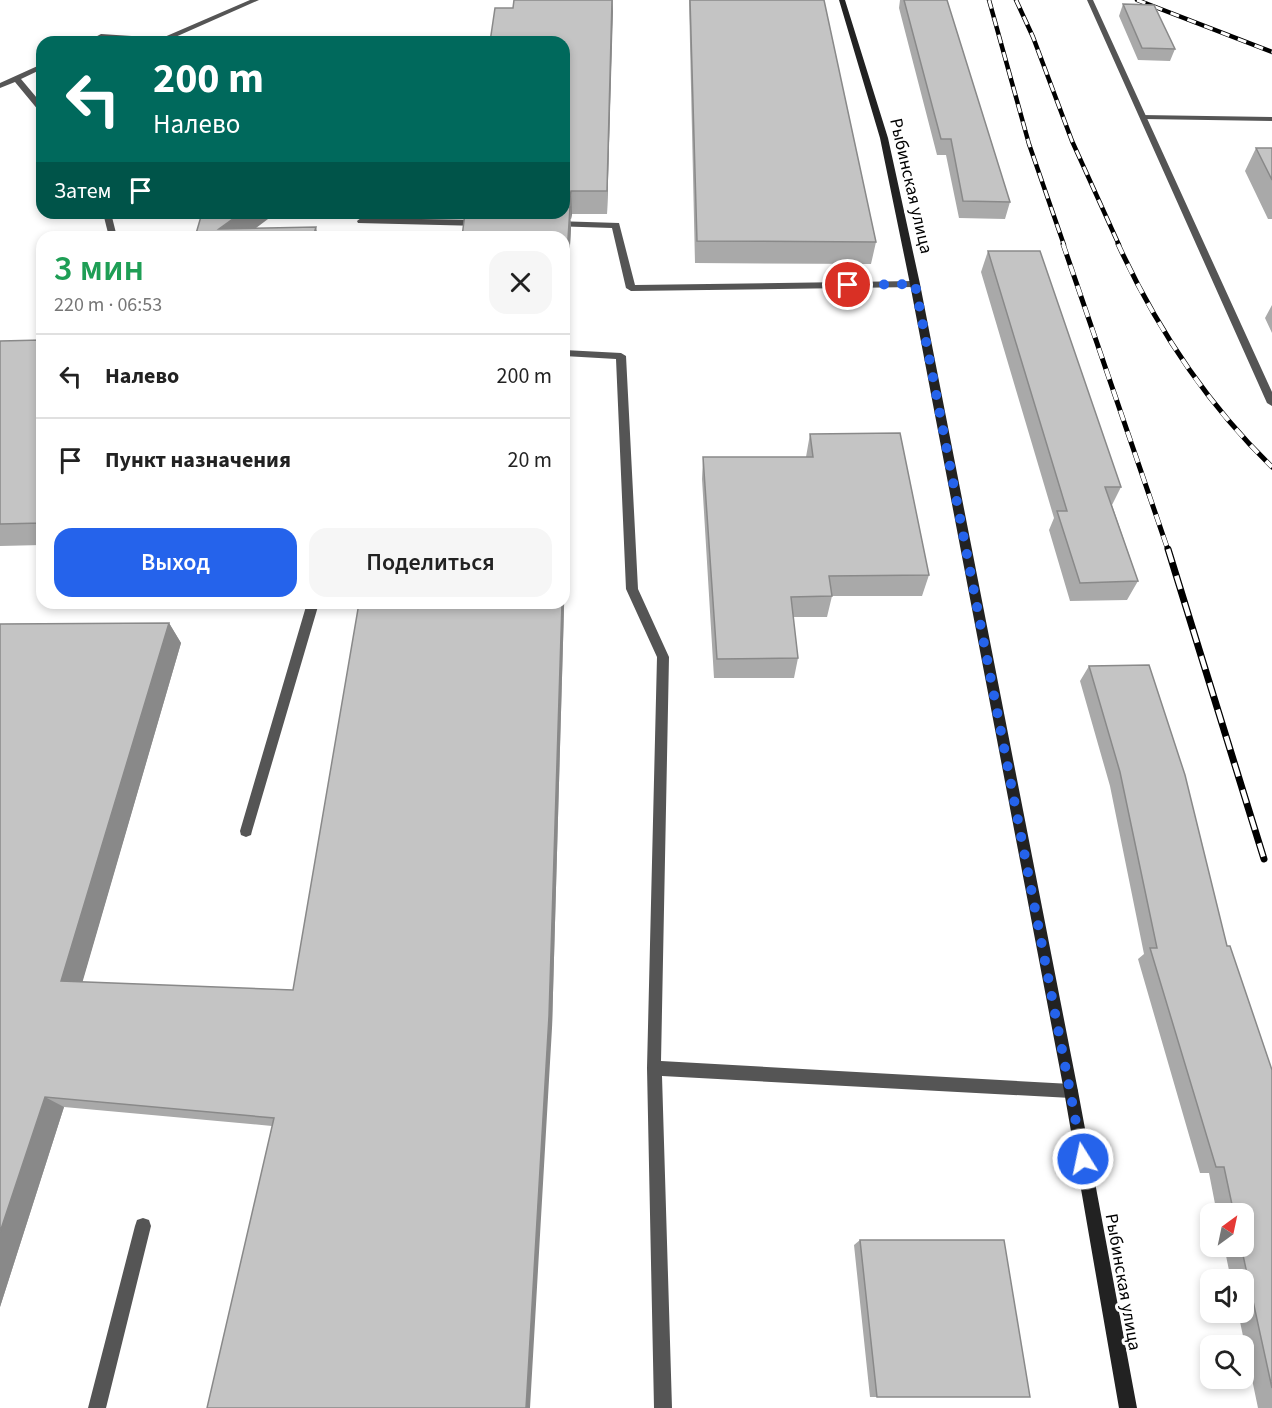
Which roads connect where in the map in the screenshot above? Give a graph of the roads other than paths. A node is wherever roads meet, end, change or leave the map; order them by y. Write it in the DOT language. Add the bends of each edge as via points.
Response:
graph roads {
  1 [pos="256,0"];
  2 [pos="842,0"];
  3 [pos="1090,0"];
  4 [pos="172,36"];
  5 [pos="36,69"];
  6 [pos="17,79"];
  7 [pos="0,86"];
  8 [pos="36,102"];
  9 [pos="1144,117"];
  10 [pos="1272,119"];
  11 [pos="361,221"];
  12 [pos="489,223"];
  13 [pos="546,224"];
  14 [pos="915,284"];
  15 [pos="570,353"];
  16 [pos="1272,403"];
  17 [pos="311,609"];
  18 [pos="246,831"];
  19 [pos="654,1068"];
  20 [pos="1071,1091"];
  21 [pos="143,1226"];
  22 [pos="97,1408"];
  23 [pos="663,1408"];
  24 [pos="1128,1408"];
  1 -- 4 [label="street"];
  2 -- 14 [label="main road, Рыбинская улица" via="884,138"];
  3 -- 9 [label="street"];
  5 -- 6 [label="street"];
  6 -- 7 [label="street"];
  6 -- 8 [label="street"];
  9 -- 10 [label="street"];
  9 -- 16 [label="street"];
  11 -- 12 [label="street"];
  13 -- 14 [label="street" via="616,225 631,288"];
  14 -- 20 [label="main road, Рыбинская улица"];
  15 -- 19 [label="street" via="621,356 632,589 663,657"];
  17 -- 18 [label="street"];
  19 -- 20 [label="street"];
  19 -- 23 [label="street"];
  20 -- 24 [label="main road, Рыбинская улица"];
  21 -- 22 [label="street"];
}
